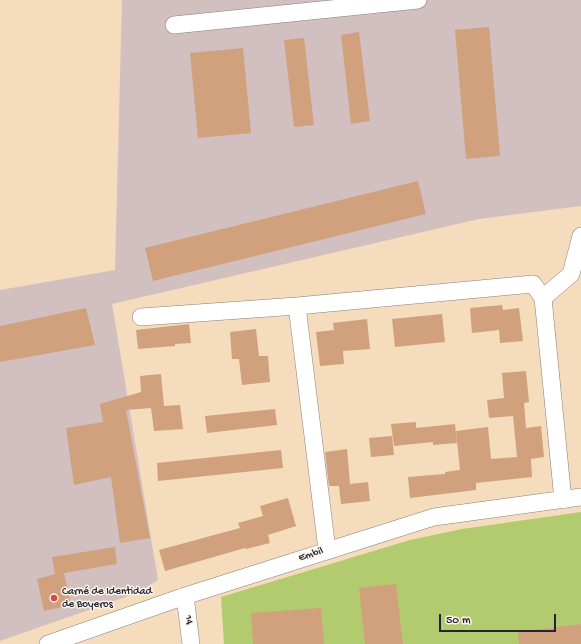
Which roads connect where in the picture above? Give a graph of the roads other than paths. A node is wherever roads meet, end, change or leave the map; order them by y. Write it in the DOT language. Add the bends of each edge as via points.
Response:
graph roads {
  1 [pos="418,0"];
  2 [pos="174,25"];
  3 [pos="581,236"];
  4 [pos="543,298"];
  5 [pos="297,306"];
  6 [pos="140,317"];
  7 [pos="581,497"];
  8 [pos="563,500"];
  9 [pos="327,550"];
  10 [pos="185,596"];
  11 [pos="48,644"];
  12 [pos="191,644"];
  1 -- 2 [label="street"];
  3 -- 4 [label="street" via="571,274"];
  4 -- 5 [label="street" via="533,284"];
  4 -- 8 [label="street"];
  5 -- 6 [label="street"];
  5 -- 9 [label="street"];
  7 -- 8 [label="street, Embil"];
  8 -- 9 [label="street, Embil" via="434,517"];
  9 -- 10 [label="street, Embil"];
  10 -- 11 [label="street, Embil"];
  10 -- 12 [label="street, 14"];
}
